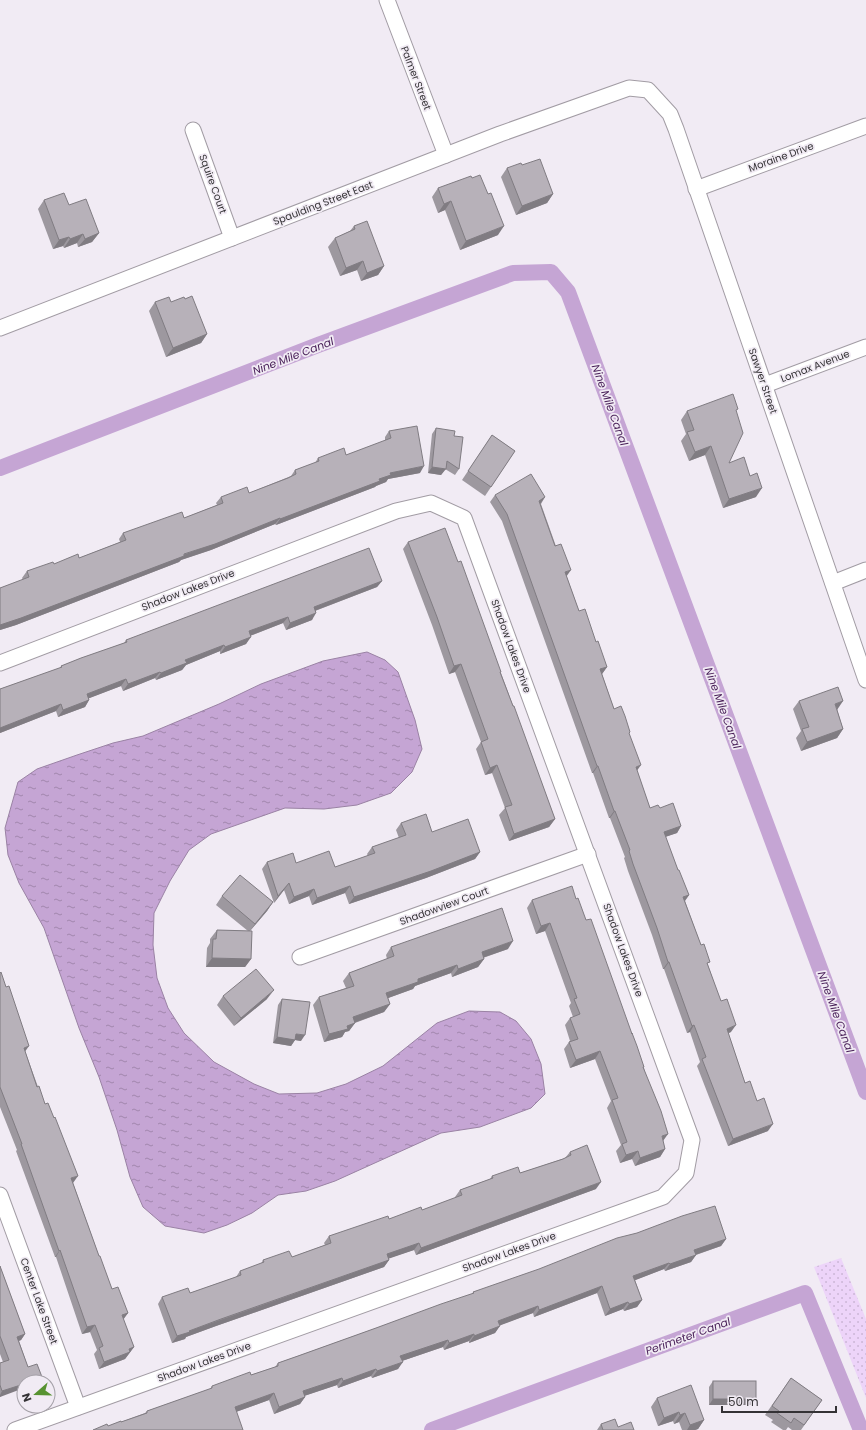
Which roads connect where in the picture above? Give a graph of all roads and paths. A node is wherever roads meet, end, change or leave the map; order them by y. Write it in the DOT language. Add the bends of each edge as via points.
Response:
graph roads {
  1 [pos="387,0"];
  2 [pos="648,90"];
  3 [pos="866,126"];
  4 [pos="193,130"];
  5 [pos="446,155"];
  6 [pos="696,189"];
  7 [pos="232,238"];
  8 [pos="0,328"];
  9 [pos="866,347"];
  10 [pos="764,385"];
  11 [pos="866,570"];
  12 [pos="833,583"];
  13 [pos="0,663"];
  14 [pos="866,680"];
  15 [pos="588,854"];
  16 [pos="300,957"];
  17 [pos="0,1195"];
  18 [pos="78,1407"];
  19 [pos="15,1430"];
  1 -- 5 [label="street, Palmer Street"];
  2 -- 5 [label="street, Spaulding Street East" via="629,88"];
  2 -- 6 [label="street, Sawyer Street" via="670,114"];
  3 -- 6 [label="street, Moraine Drive"];
  4 -- 7 [label="street, Squire Court"];
  5 -- 7 [label="street, Spaulding Street East"];
  6 -- 10 [label="street, Sawyer Street"];
  7 -- 8 [label="street, Spaulding Street East"];
  9 -- 10 [label="street, Lomax Avenue"];
  10 -- 12 [label="street, Sawyer Street"];
  11 -- 12 [label="street"];
  12 -- 14 [label="street, Sawyer Street"];
  13 -- 15 [label="street, Shadow Lakes Drive" via="396,510 431,503 464,518"];
  15 -- 16 [label="street, Shadowview Court"];
  15 -- 18 [label="street, Shadow Lakes Drive" via="692,1140 686,1173 664,1196"];
  17 -- 18 [label="street, Center Lake Street"];
  18 -- 19 [label="street, Shadow Lakes Drive"];
}
